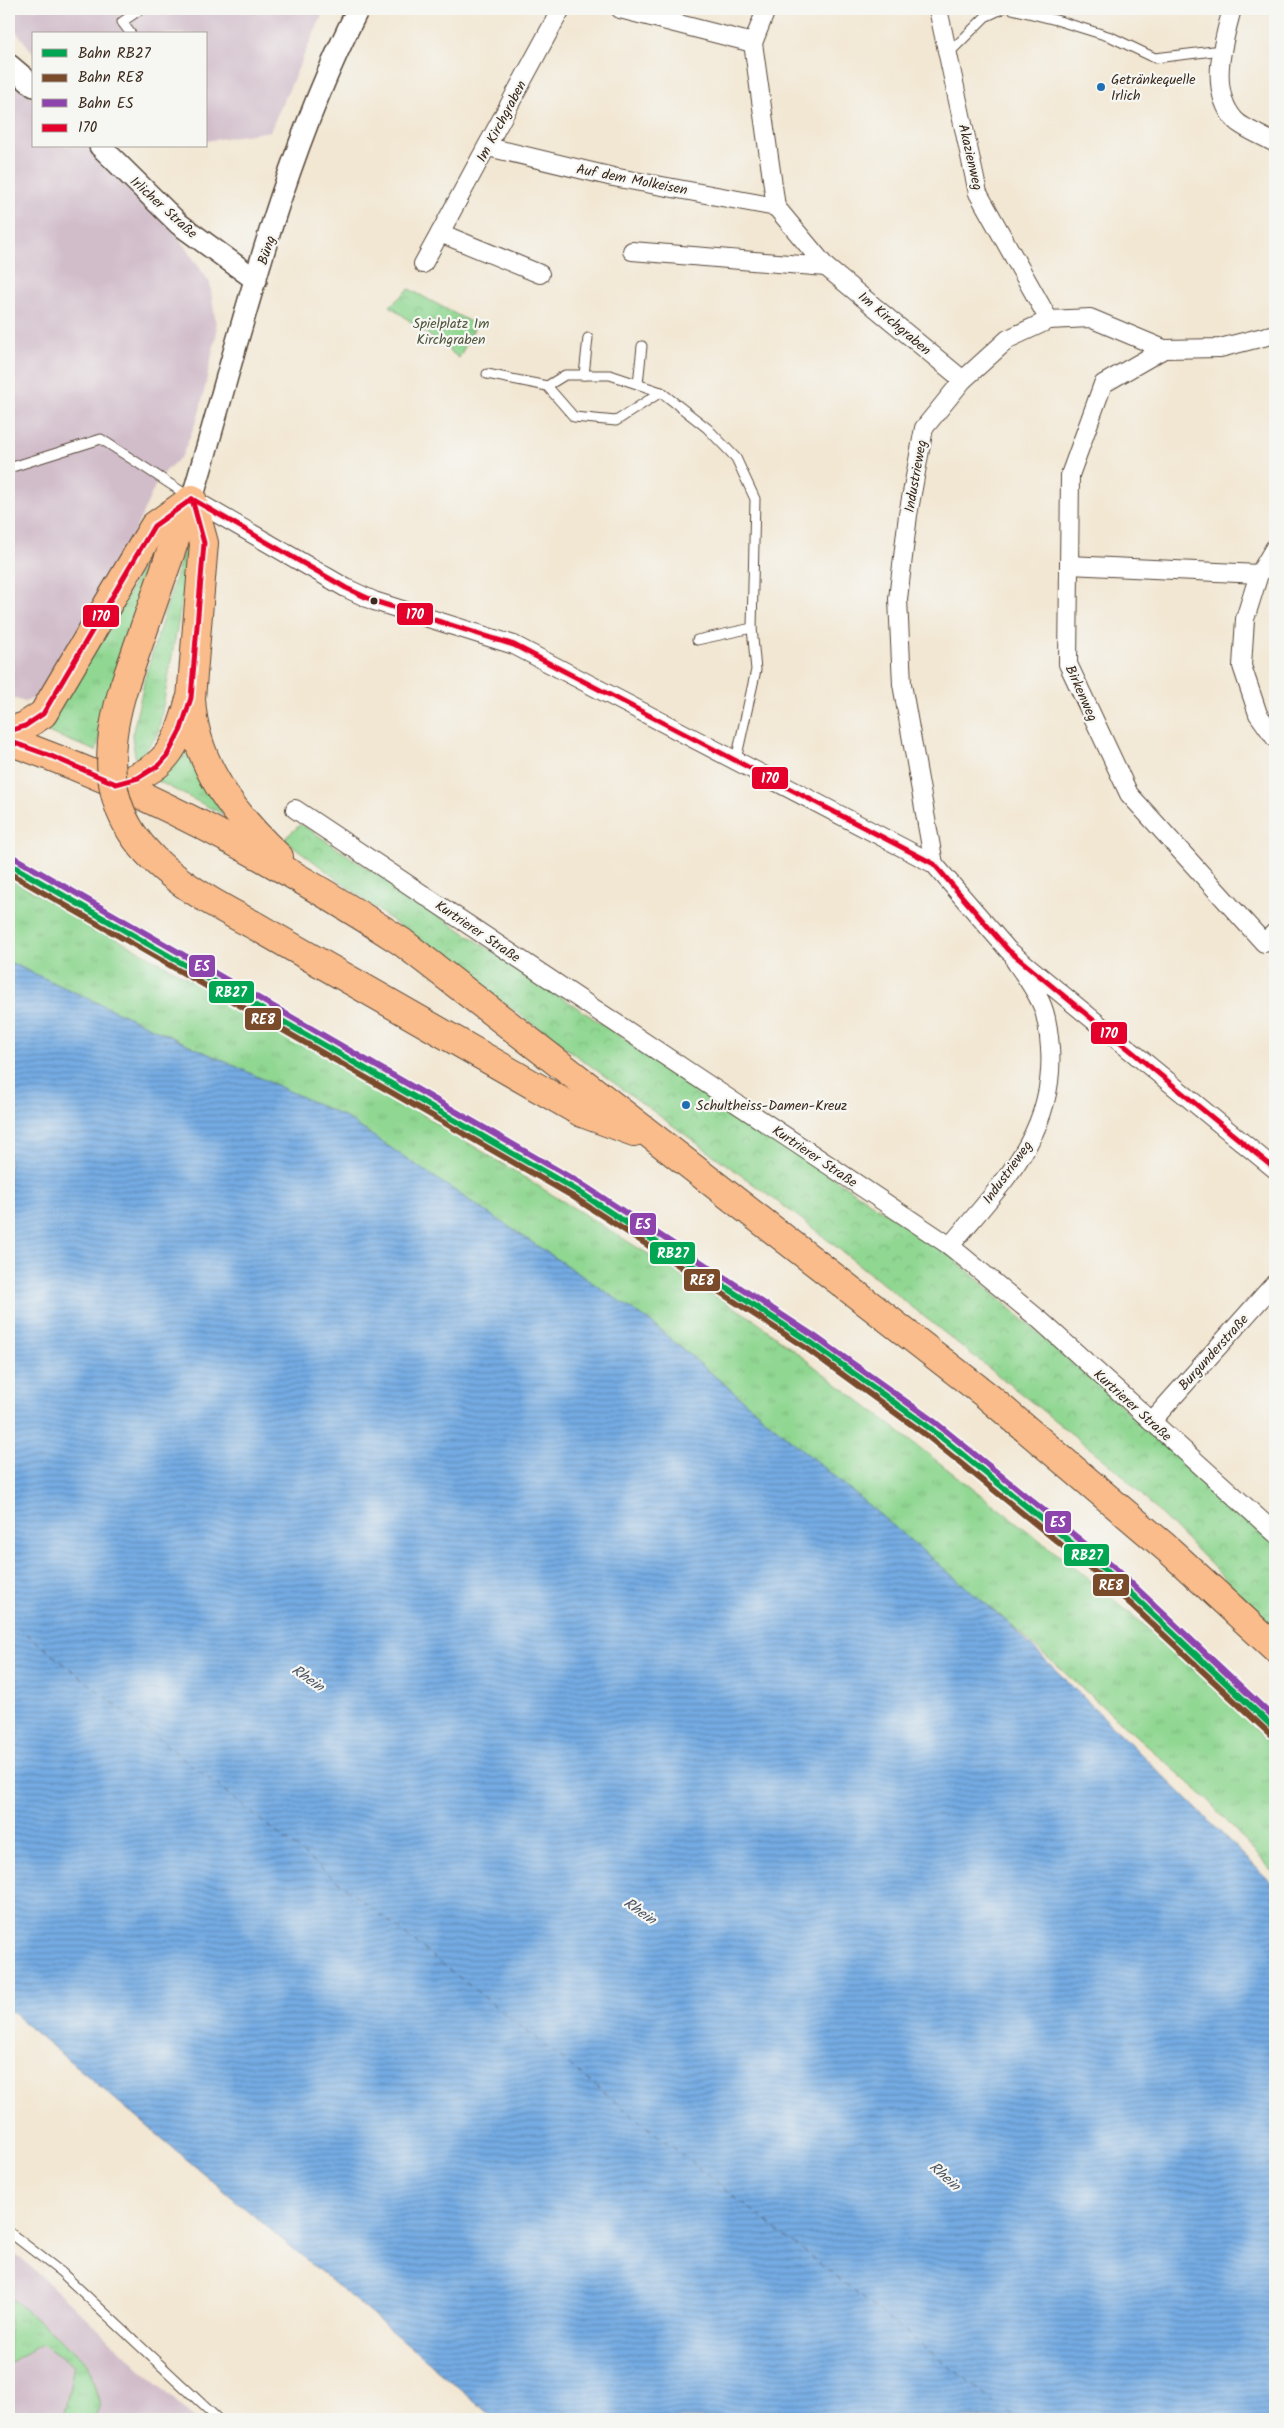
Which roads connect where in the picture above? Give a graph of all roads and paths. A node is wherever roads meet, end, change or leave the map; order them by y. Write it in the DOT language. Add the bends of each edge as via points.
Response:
graph roads {
  1 [pos="141,9"];
  2 [pos="358,9"];
  3 [pos="561,9"];
  4 [pos="620,9"];
  5 [pos="938,9"];
  6 [pos="1002,9"];
  7 [pos="1012,9"];
  8 [pos="1232,9"];
  9 [pos="766,10"];
  10 [pos="130,32"];
  11 [pos="753,43"];
  12 [pos="1222,50"];
  13 [pos="948,54"];
  14 [pos="9,65"];
  15 [pos="32,84"];
  16 [pos="1275,142"];
  17 [pos="488,147"];
  18 [pos="102,148"];
  19 [pos="776,207"];
  20 [pos="440,233"];
  21 [pos="632,251"];
  22 [pos="423,264"];
  23 [pos="826,267"];
  24 [pos="540,274"];
  25 [pos="256,280"];
  26 [pos="1050,320"];
  27 [pos="1275,334"];
  28 [pos="588,338"];
  29 [pos="642,346"];
  30 [pos="1164,349"];
  31 [pos="487,374"];
  32 [pos="584,375"];
  33 [pos="963,380"];
  34 [pos="638,384"];
  35 [pos="547,386"];
  36 [pos="660,392"];
  37 [pos="9,468"];
  38 [pos="192,499"];
  39 [pos="1275,547"];
  40 [pos="1069,565"];
  41 [pos="1259,574"];
  42 [pos="752,628"];
  43 [pos="697,640"];
  44 [pos="190,698"];
  45 [pos="9,731"];
  46 [pos="1275,738"];
  47 [pos="9,741"];
  48 [pos="736,760"];
  49 [pos="116,784"];
  50 [pos="295,809"];
  51 [pos="934,864"];
  52 [pos="303,880"];
  53 [pos="1275,932"];
  54 [pos="1008,950"];
  55 [pos="657,1141"];
  56 [pos="1275,1169"];
  57 [pos="950,1246"];
  58 [pos="1275,1283"];
  59 [pos="1151,1422"];
  60 [pos="1275,1533"];
  61 [pos="1275,1648"];
  62 [pos="9,2232"];
  63 [pos="218,2419"];
  1 -- 10 [label="lane" via="122,22"];
  2 -- 25 [label="street, Büng" via="309,120"];
  3 -- 17 [label="street, Im Kirchgraben"];
  4 -- 11 [label="street"];
  5 -- 13 [label="street, Akazienweg"];
  6 -- 13 [label="lane" via="985,17"];
  7 -- 12 [label="lane" via="1111,37 1155,58"];
  8 -- 12 [label="street"];
  9 -- 11 [label="street"];
  11 -- 19 [label="street"];
  12 -- 16 [label="street" via="1223,102 1236,122"];
  13 -- 26 [label="street, Akazienweg" via="978,193"];
  14 -- 15 [label="street"];
  17 -- 19 [label="street, Auf dem Molkeisen" via="612,176"];
  17 -- 20 [label="street, Im Kirchgraben"];
  18 -- 25 [label="street, Irlicher Straße" via="179,224"];
  19 -- 23 [label="street, Im Kirchgraben"];
  20 -- 22 [label="street, Im Kirchgraben"];
  20 -- 24 [label="street"];
  21 -- 23 [label="street"];
  23 -- 33 [label="street, Im Kirchgraben"];
  25 -- 38 [label="street, Büng"];
  26 -- 30 [label="street, Industrieweg" via="1090,318"];
  26 -- 33 [label="street, Industrieweg" via="1008,339"];
  27 -- 30 [label="street, Industrieweg" via="1220,348"];
  28 -- 32 [label="lane"];
  29 -- 34 [label="lane"];
  30 -- 40 [label="street, Birkenweg" via="1103,384 1070,475"];
  31 -- 35 [label="lane"];
  32 -- 34 [label="lane" via="610,375"];
  32 -- 35 [label="lane" via="565,374"];
  33 -- 51 [label="street, Industrieweg" via="924,428 908,515 898,599 902,684"];
  34 -- 36 [label="lane"];
  35 -- 36 [label="lane" via="574,417 616,420"];
  36 -- 42 [label="lane" via="707,428 736,458 755,499"];
  37 -- 38 [label="lane" via="101,439"];
  38 -- 44 [label="main road" via="204,543"];
  38 -- 45 [label="main road" via="154,526 43,714 25,726"];
  38 -- 48 [label="street" via="353,591 374,601 514,646"];
  38 -- 55 [label="main road, bridge" via="124,686 111,738 110,765 120,810 141,846 165,872 212,903 582,1113"];
  39 -- 41 [label="street"];
  40 -- 41 [label="street"];
  40 -- 53 [label="street, Birkenweg" via="1068,664 1129,794 1264,943"];
  41 -- 46 [label="street" via="1245,619 1242,666 1258,714"];
  42 -- 43 [label="lane"];
  42 -- 48 [label="lane" via="756,670"];
  44 -- 49 [label="main road" via="177,738 163,760 138,778"];
  44 -- 52 [label="main road" via="196,734 215,782 246,823"];
  47 -- 49 [label="main road"];
  48 -- 51 [label="street"];
  49 -- 52 [label="main road"];
  50 -- 57 [label="street, Kurtrierer Straße"];
  51 -- 54 [label="street"];
  52 -- 55 [label="main road" via="402,942"];
  54 -- 56 [label="street"];
  54 -- 57 [label="street, Industrieweg" via="1042,1004 1049,1033 1051,1065 1041,1122 1010,1174"];
  55 -- 61 [label="main road" via="986,1395 1170,1551"];
  57 -- 59 [label="street, Kurtrierer Straße" via="1041,1321"];
  58 -- 59 [label="street, Burgunderstraße"];
  59 -- 60 [label="street, Kurtrierer Straße"];
  62 -- 63 [label="lane" via="61,2272"];
}
